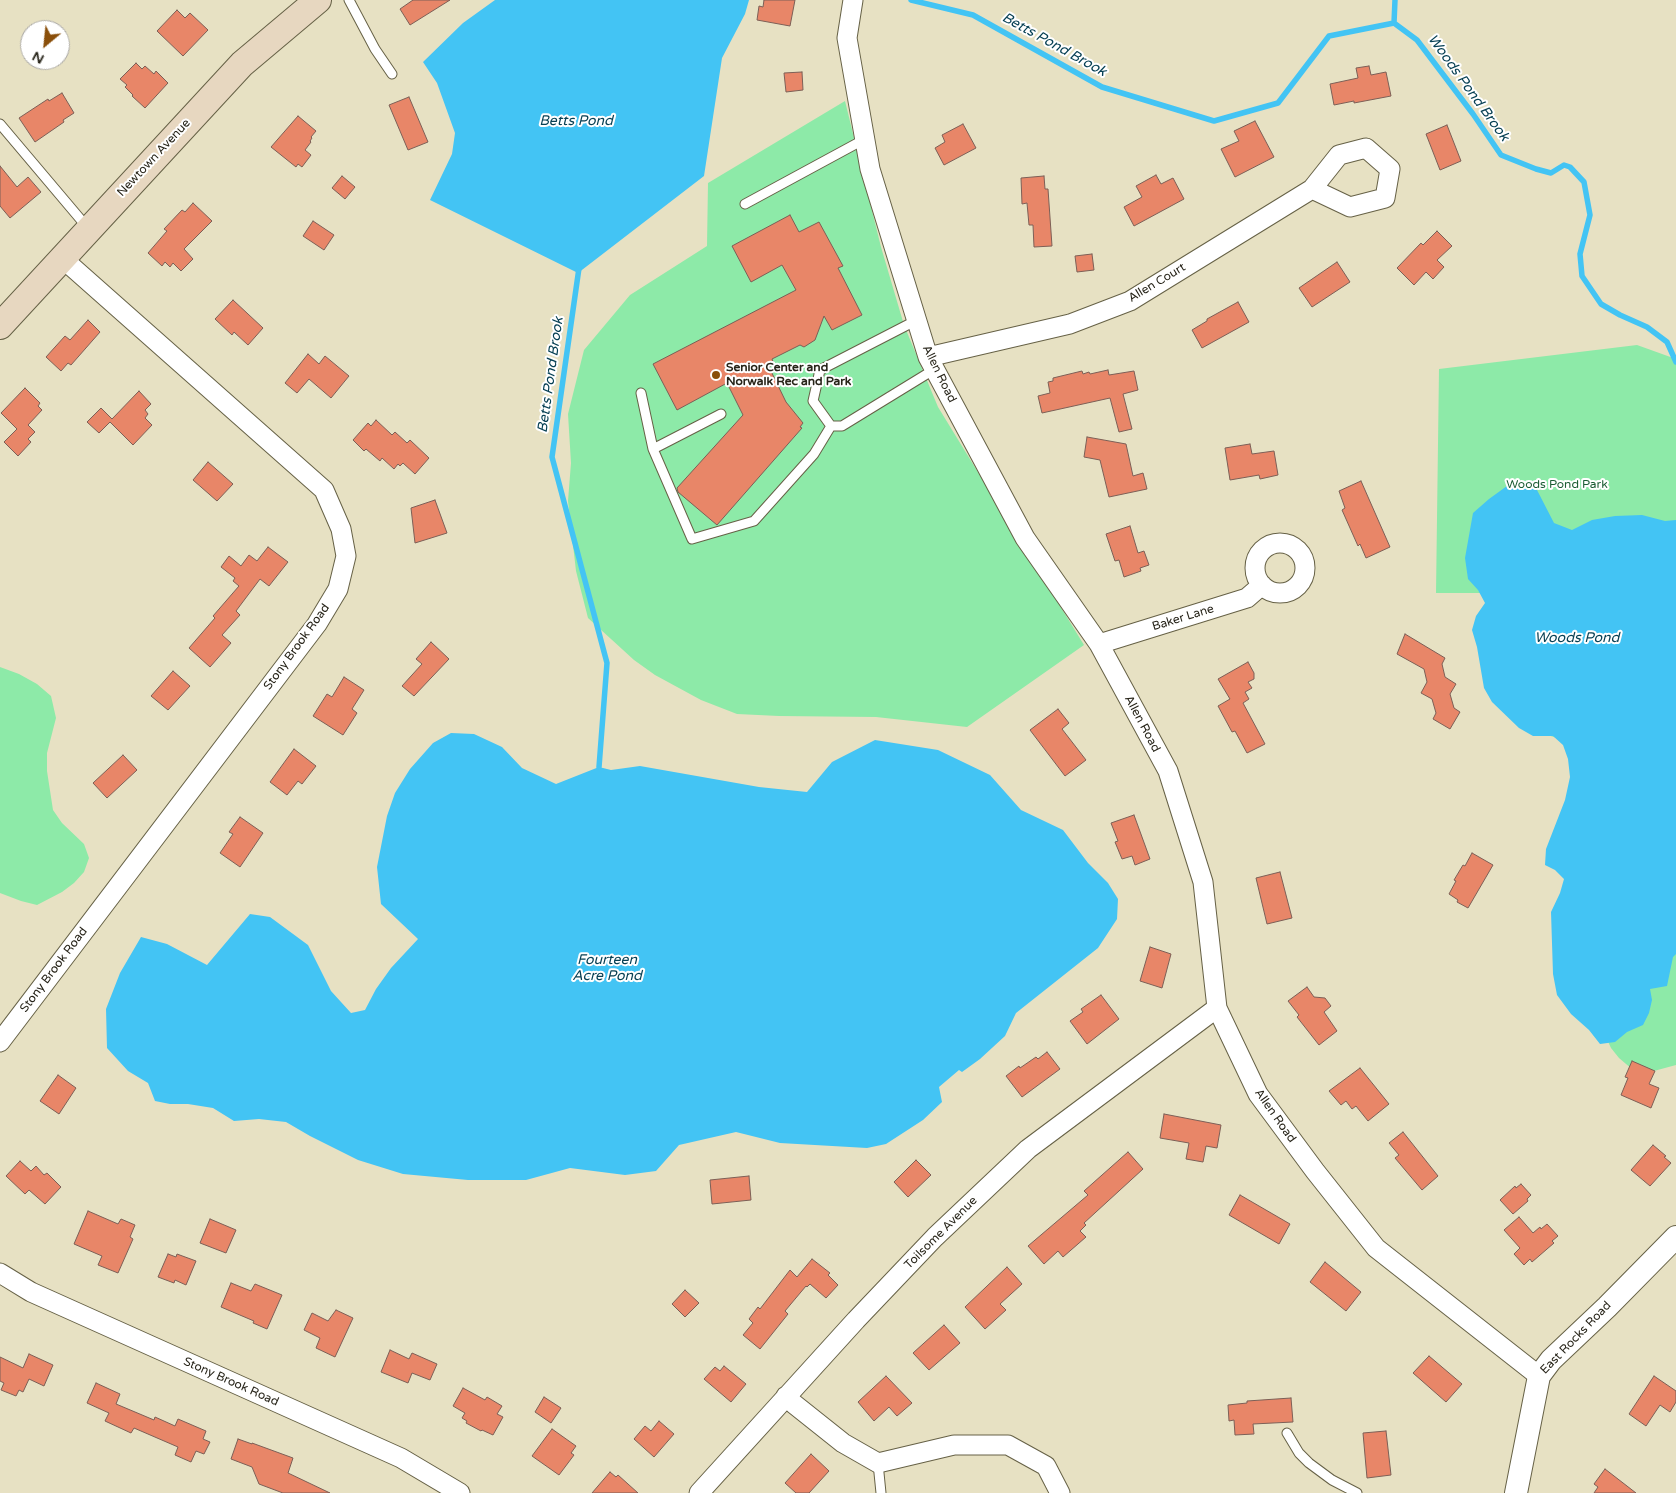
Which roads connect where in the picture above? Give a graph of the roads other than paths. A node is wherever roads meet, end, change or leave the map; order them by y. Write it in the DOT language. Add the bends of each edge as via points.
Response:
graph roads {
  1 [pos="318,0"];
  2 [pos="349,0"];
  3 [pos="854,0"];
  4 [pos="392,74"];
  5 [pos="0,124"];
  6 [pos="865,139"];
  7 [pos="1312,189"];
  8 [pos="745,204"];
  9 [pos="89,229"];
  10 [pos="62,258"];
  11 [pos="917,320"];
  12 [pos="0,326"];
  13 [pos="932,363"];
  14 [pos="641,393"];
  15 [pos="721,414"];
  16 [pos="831,426"];
  17 [pos="653,449"];
  18 [pos="1262,585"];
  19 [pos="1099,644"];
  20 [pos="1217,1008"];
  21 [pos="0,1042"];
  22 [pos="1676,1236"];
  23 [pos="0,1274"];
  24 [pos="1539,1376"];
  25 [pos="786,1396"];
  26 [pos="1287,1433"];
  27 [pos="878,1463"];
  28 [pos="460,1493"];
  29 [pos="699,1493"];
  30 [pos="881,1493"];
  31 [pos="1060,1493"];
  32 [pos="1356,1493"];
  33 [pos="1516,1493"];
  1 -- 9 [label="main road, Newtown Avenue" via="242,64"];
  2 -- 4 [label="lane"];
  3 -- 6 [label="street, Allen Road" via="847,38"];
  5 -- 9 [label="lane"];
  6 -- 8 [label="lane"];
  6 -- 11 [label="street, Allen Road" via="870,169"];
  7 -- 13 [label="street, Allen Court" via="1130,301 1070,324"];
  9 -- 10 [label="main road, Newtown Avenue"];
  10 -- 12 [label="main road, Newtown Avenue"];
  10 -- 21 [label="street, Stony Brook Road" via="324,490 341,529 346,556 338,589 317,624"];
  11 -- 13 [label="street, Allen Road"];
  11 -- 16 [label="lane" via="820,370 813,401"];
  13 -- 16 [label="lane" via="842,426"];
  13 -- 19 [label="street, Allen Road" via="1025,538"];
  14 -- 17 [label="lane"];
  15 -- 17 [label="lane"];
  16 -- 17 [label="lane" via="814,454 754,521 692,539"];
  18 -- 19 [label="street, Baker Lane" via="1247,598"];
  19 -- 20 [label="street, Allen Road" via="1168,772 1186,826 1203,882"];
  20 -- 24 [label="street, Allen Road" via="1258,1094 1376,1248"];
  20 -- 25 [label="street, Toilsome Avenue" via="1028,1149 935,1237"];
  22 -- 24 [label="street, East Rocks Road" via="1551,1360"];
  23 -- 28 [label="street, Stony Brook Road" via="31,1292 401,1458"];
  24 -- 33 [label="street, East Rocks Road"];
  25 -- 27 [label="street" via="843,1443"];
  25 -- 29 [label="street, Toilsome Avenue"];
  26 -- 32 [label="lane" via="1309,1463"];
  27 -- 30 [label="lane"];
  27 -- 31 [label="street" via="954,1445 1008,1445 1046,1466"];
}
